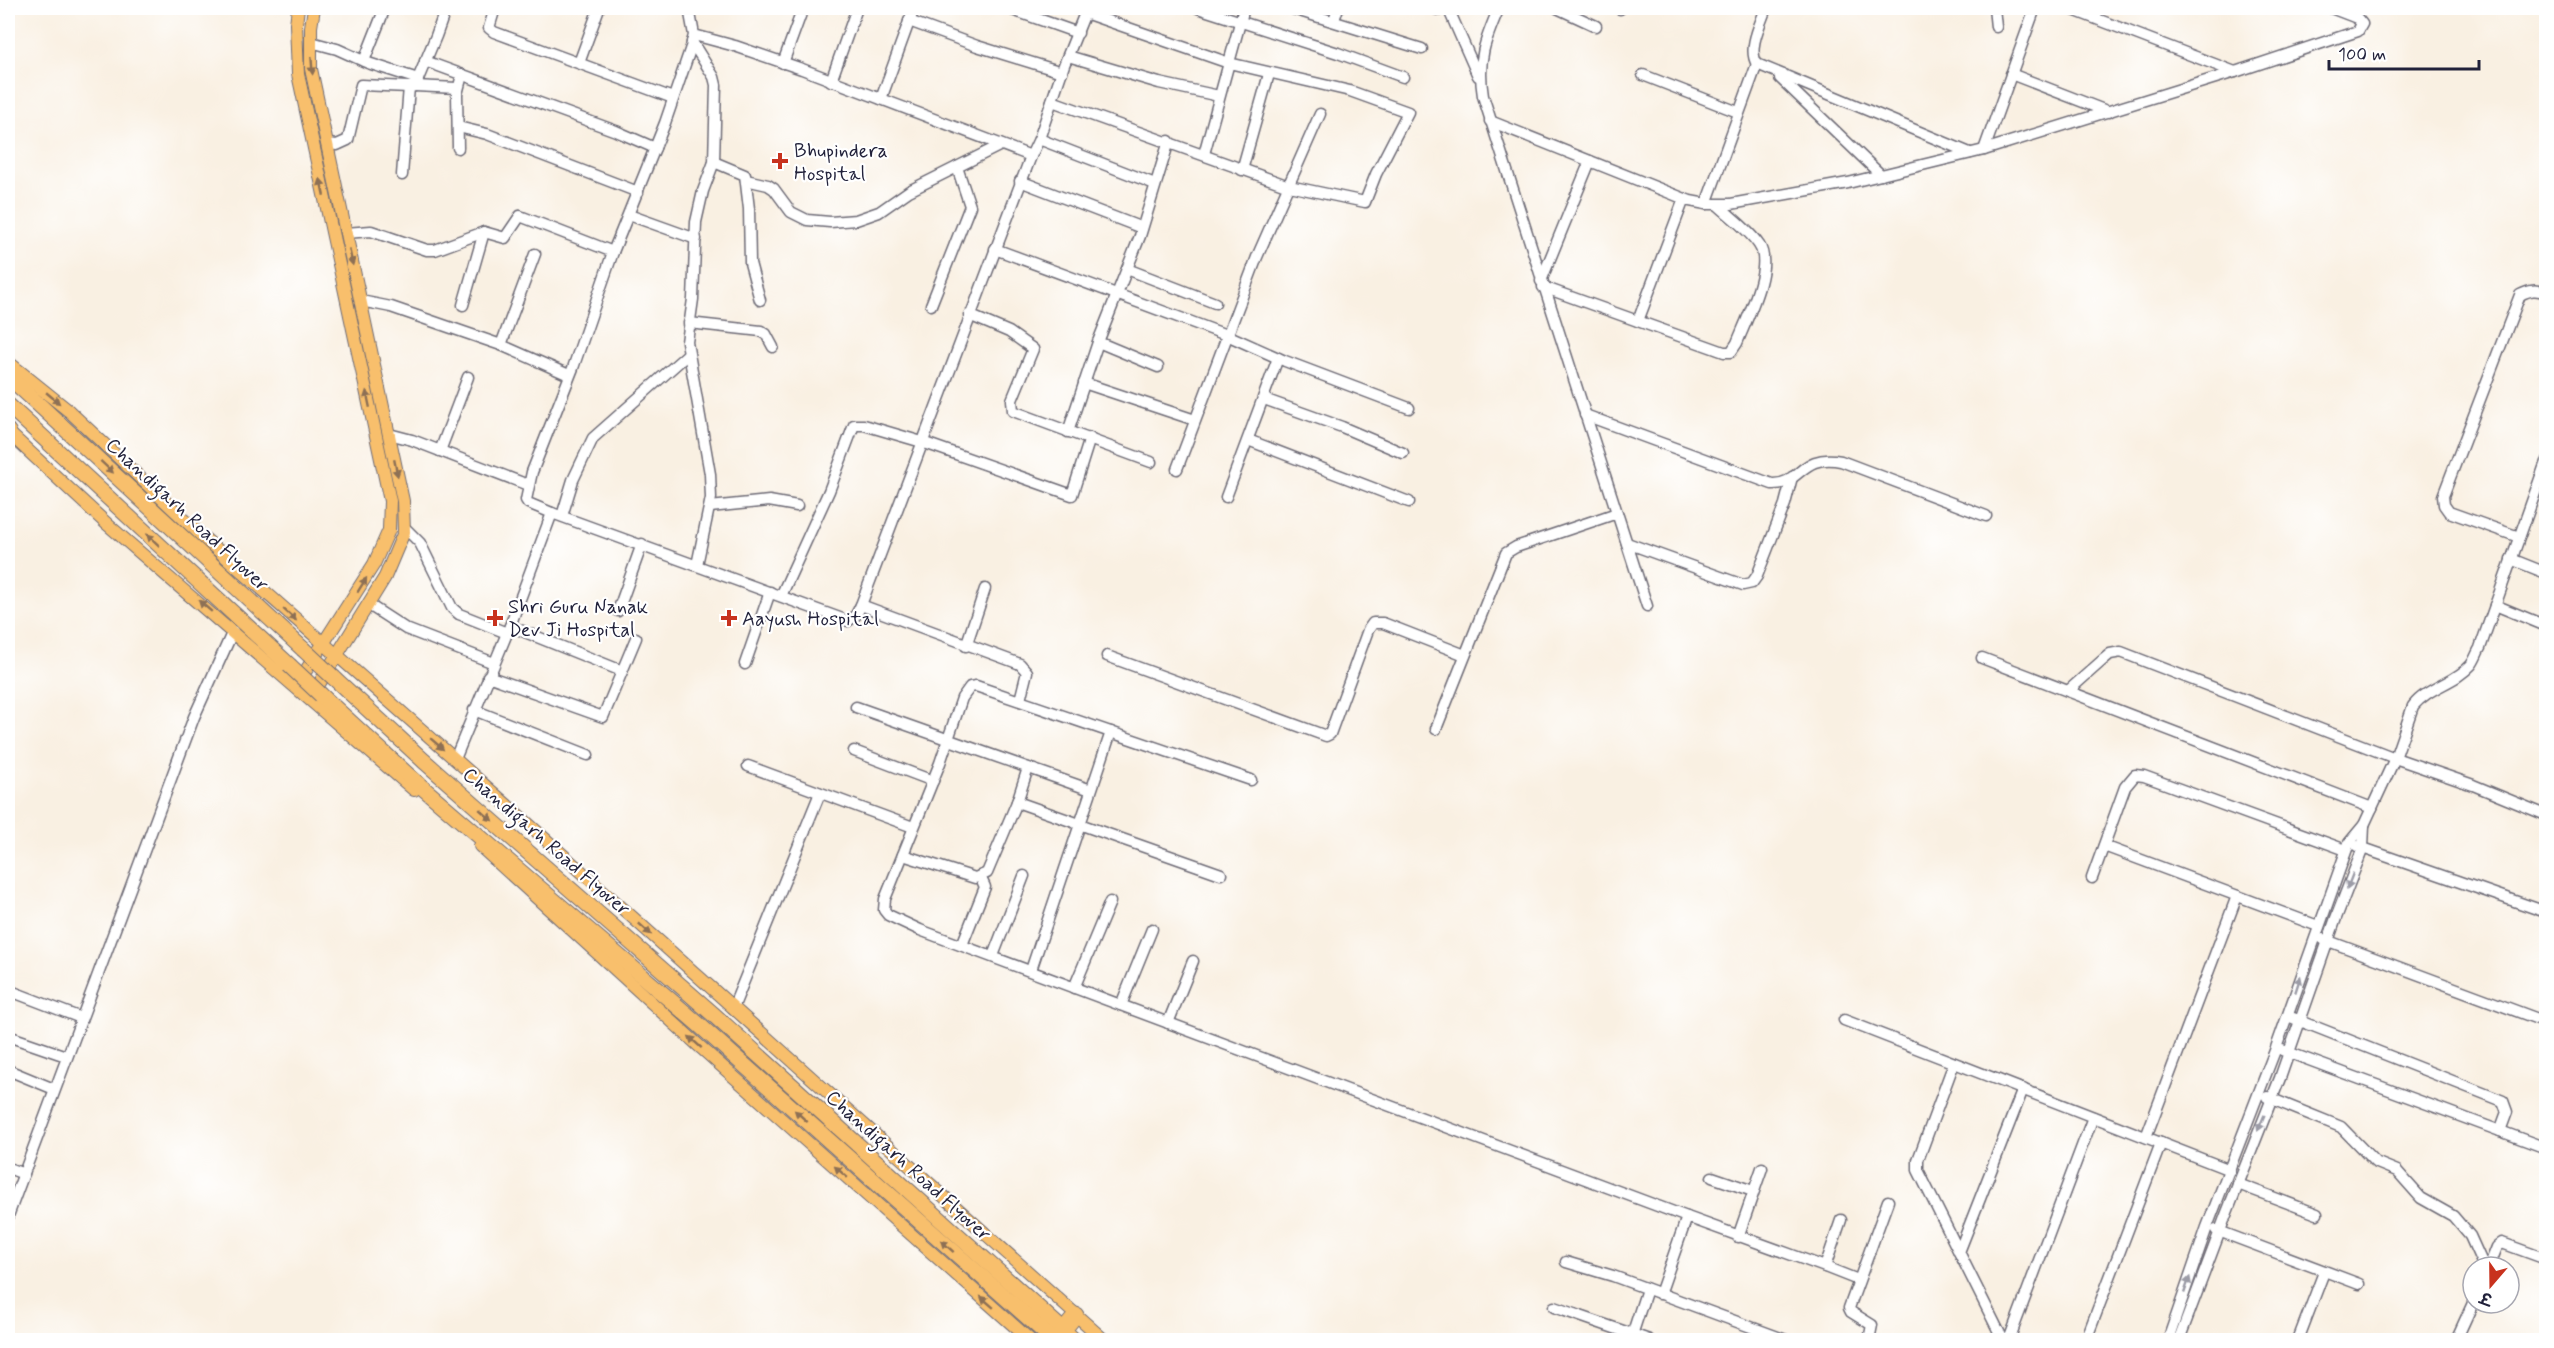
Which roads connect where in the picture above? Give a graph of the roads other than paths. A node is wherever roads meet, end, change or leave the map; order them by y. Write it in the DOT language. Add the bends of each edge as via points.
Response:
graph roads {
  1 [pos="298,8"];
  2 [pos="314,8"];
  3 [pos="385,8"];
  4 [pos="446,8"];
  5 [pos="495,8"];
  6 [pos="599,8"];
  7 [pos="690,8"];
  8 [pos="803,8"];
  9 [pos="857,8"];
  10 [pos="914,8"];
  11 [pos="1007,8"];
  12 [pos="1198,8"];
  13 [pos="1244,8"];
  14 [pos="1290,8"];
  15 [pos="1338,8"];
  16 [pos="1440,8"];
  17 [pos="1499,8"];
  18 [pos="1557,8"];
  19 [pos="1766,8"];
  20 [pos="1994,8"];
  21 [pos="2035,8"];
  22 [pos="2068,8"];
  23 [pos="2331,8"];
  24 [pos="1086,10"];
  25 [pos="1334,20"];
  26 [pos="909,21"];
  27 [pos="1240,21"];
  28 [pos="1596,26"];
  29 [pos="1996,27"];
  30 [pos="1077,33"];
  31 [pos="693,38"];
  32 [pos="311,42"];
  33 [pos="1422,50"];
  34 [pos="1068,56"];
  35 [pos="364,61"];
  36 [pos="425,61"];
  37 [pos="579,63"];
  38 [pos="783,63"];
  39 [pos="1228,63"];
  40 [pos="1757,64"];
  41 [pos="1062,72"];
  42 [pos="1774,72"];
  43 [pos="2235,72"];
  44 [pos="1269,74"];
  45 [pos="2011,74"];
  46 [pos="462,75"];
  47 [pos="1643,75"];
  48 [pos="1403,77"];
  49 [pos="831,81"];
  50 [pos="1480,81"];
  51 [pos="414,84"];
  52 [pos="458,88"];
  53 [pos="1219,96"];
  54 [pos="673,98"];
  55 [pos="881,99"];
  56 [pos="1052,100"];
  57 [pos="1738,112"];
  58 [pos="2109,112"];
  59 [pos="1320,114"];
  60 [pos="1490,121"];
  61 [pos="458,127"];
  62 [pos="1039,139"];
  63 [pos="1169,141"];
  64 [pos="327,144"];
  65 [pos="1000,145"];
  66 [pos="458,148"];
  67 [pos="655,148"];
  68 [pos="1984,150"];
  69 [pos="1971,153"];
  70 [pos="1204,154"];
  71 [pos="1031,156"];
  72 [pos="1590,161"];
  73 [pos="714,162"];
  74 [pos="957,167"];
  75 [pos="1242,170"];
  76 [pos="402,175"];
  77 [pos="1881,175"];
  78 [pos="746,180"];
  79 [pos="1020,181"];
  80 [pos="1155,184"];
  81 [pos="1288,186"];
  82 [pos="638,192"];
  83 [pos="1684,199"];
  84 [pos="1706,204"];
  85 [pos="1718,205"];
  86 [pos="629,215"];
  87 [pos="1142,228"];
  88 [pos="484,232"];
  89 [pos="346,233"];
  90 [pos="696,239"];
  91 [pos="995,249"];
  92 [pos="613,252"];
  93 [pos="535,254"];
  94 [pos="1127,268"];
  95 [pos="1542,284"];
  96 [pos="2547,293"];
  97 [pos="1117,294"];
  98 [pos="760,300"];
  99 [pos="361,302"];
  100 [pos="1215,303"];
  101 [pos="463,305"];
  102 [pos="931,305"];
  103 [pos="969,315"];
  104 [pos="1638,321"];
  105 [pos="689,324"];
  106 [pos="1228,336"];
  107 [pos="1098,342"];
  108 [pos="501,345"];
  109 [pos="773,347"];
  110 [pos="688,354"];
  111 [pos="1278,358"];
  112 [pos="8,362"];
  113 [pos="1158,367"];
  114 [pos="569,375"];
  115 [pos="8,376"];
  116 [pos="468,376"];
  117 [pos="1084,383"];
  118 [pos="1264,399"];
  119 [pos="1409,408"];
  120 [pos="12,410"];
  121 [pos="1585,415"];
  122 [pos="1195,420"];
  123 [pos="8,432"];
  124 [pos="1068,432"];
  125 [pos="389,435"];
  126 [pos="1090,438"];
  127 [pos="1248,440"];
  128 [pos="922,442"];
  129 [pos="440,451"];
  130 [pos="1403,453"];
  131 [pos="1151,462"];
  132 [pos="2547,462"];
  133 [pos="1177,469"];
  134 [pos="1792,477"];
  135 [pos="528,485"];
  136 [pos="1226,497"];
  137 [pos="1409,502"];
  138 [pos="797,506"];
  139 [pos="710,507"];
  140 [pos="1617,513"];
  141 [pos="557,514"];
  142 [pos="1986,516"];
  143 [pos="404,527"];
  144 [pos="2519,537"];
  145 [pos="1627,543"];
  146 [pos="642,544"];
  147 [pos="2511,559"];
  148 [pos="697,565"];
  149 [pos="2547,573"];
  150 [pos="986,589"];
  151 [pos="770,592"];
  152 [pos="781,596"];
  153 [pos="369,605"];
  154 [pos="2495,605"];
  155 [pos="861,606"];
  156 [pos="1647,606"];
  157 [pos="618,610"];
  158 [pos="2547,626"];
  159 [pos="508,630"];
  160 [pos="233,631"];
  161 [pos="636,638"];
  162 [pos="324,645"];
  163 [pos="966,646"];
  164 [pos="1465,655"];
  165 [pos="337,656"];
  166 [pos="1107,656"];
  167 [pos="1982,658"];
  168 [pos="494,663"];
  169 [pos="745,664"];
  170 [pos="622,671"];
  171 [pos="488,676"];
  172 [pos="296,687"];
  173 [pos="2068,692"];
  174 [pos="310,699"];
  175 [pos="1020,700"];
  176 [pos="856,707"];
  177 [pos="474,710"];
  178 [pos="1436,729"];
  179 [pos="1112,732"];
  180 [pos="948,738"];
  181 [pos="854,751"];
  182 [pos="588,755"];
  183 [pos="2395,758"];
  184 [pos="455,759"];
  185 [pos="748,766"];
  186 [pos="1028,768"];
  187 [pos="1251,780"];
  188 [pos="933,781"];
  189 [pos="1091,790"];
  190 [pos="820,793"];
  191 [pos="1017,802"];
  192 [pos="2372,808"];
  193 [pos="2547,815"];
  194 [pos="1079,825"];
  195 [pos="2364,825"];
  196 [pos="913,827"];
  197 [pos="2104,846"];
  198 [pos="2348,846"];
  199 [pos="2363,848"];
  200 [pos="903,855"];
  201 [pos="1221,874"];
  202 [pos="980,876"];
  203 [pos="1024,876"];
  204 [pos="2092,878"];
  205 [pos="2236,896"];
  206 [pos="1110,902"];
  207 [pos="2543,911"];
  208 [pos="1152,929"];
  209 [pos="2316,931"];
  210 [pos="2328,940"];
  211 [pos="962,945"];
  212 [pos="993,956"];
  213 [pos="1193,961"];
  214 [pos="1031,970"];
  215 [pos="1074,988"];
  216 [pos="8,990"];
  217 [pos="1121,1005"];
  218 [pos="733,1008"];
  219 [pos="2288,1016"];
  220 [pos="81,1018"];
  221 [pos="1844,1020"];
  222 [pos="2300,1021"];
  223 [pos="2547,1022"];
  224 [pos="1168,1023"];
  225 [pos="8,1036"];
  226 [pos="2276,1048"];
  227 [pos="2289,1052"];
  228 [pos="66,1056"];
  229 [pos="1954,1063"];
  230 [pos="8,1070"];
  231 [pos="54,1089"];
  232 [pos="2023,1089"];
  233 [pos="2258,1094"];
  234 [pos="2272,1099"];
  235 [pos="2093,1117"];
  236 [pos="2500,1131"];
  237 [pos="2146,1137"];
  238 [pos="2161,1143"];
  239 [pos="2547,1148"];
  240 [pos="8,1168"];
  241 [pos="1762,1168"];
  242 [pos="2230,1170"];
  243 [pos="24,1174"];
  244 [pos="1712,1177"];
  245 [pos="2238,1184"];
  246 [pos="1754,1191"];
  247 [pos="1888,1201"];
  248 [pos="2317,1214"];
  249 [pos="8,1216"];
  250 [pos="1687,1217"];
  251 [pos="1841,1220"];
  252 [pos="2207,1227"];
  253 [pos="2220,1232"];
  254 [pos="1738,1237"];
  255 [pos="1959,1252"];
  256 [pos="2480,1255"];
  257 [pos="2493,1255"];
  258 [pos="2547,1258"];
  259 [pos="1566,1262"];
  260 [pos="1825,1267"];
  261 [pos="2324,1272"];
  262 [pos="1858,1280"];
  263 [pos="2359,1284"];
  264 [pos="1647,1289"];
  265 [pos="1660,1294"];
  266 [pos="1554,1307"];
  267 [pos="1076,1315"];
  268 [pos="2468,1315"];
  269 [pos="1632,1335"];
  270 [pos="1063,1337"];
  271 [pos="1030,1341"];
  272 [pos="1104,1341"];
  273 [pos="1649,1341"];
  274 [pos="1786,1341"];
  275 [pos="1869,1341"];
  276 [pos="2003,1341"];
  277 [pos="2009,1341"];
  278 [pos="2086,1341"];
  279 [pos="2168,1341"];
  280 [pos="2179,1341"];
  281 [pos="2298,1341"];
  282 [pos="2456,1341"];
  162 -- 1 [label="main road, one-way" via="374,564 389,530 390,501 298,74"];
  2 -- 32 [label="main road"];
  3 -- 35 [label="street"];
  4 -- 36 [label="street"];
  5 -- 37 [label="street" via="489,28 494,32"];
  6 -- 37 [label="street"];
  7 -- 31 [label="street"];
  8 -- 38 [label="street"];
  9 -- 49 [label="street"];
  10 -- 26 [label="street"];
  11 -- 30 [label="street"];
  12 -- 27 [label="street"];
  13 -- 27 [label="street"];
  14 -- 25 [label="street"];
  15 -- 25 [label="street"];
  16 -- 50 [label="street"];
  17 -- 50 [label="street" via="1481,54"];
  18 -- 28 [label="street"];
  19 -- 40 [label="street" via="1754,45"];
  20 -- 29 [label="street"];
  21 -- 45 [label="street"];
  22 -- 43 [label="street"];
  23 -- 43 [label="street" via="2357,18 2362,24 2358,31"];
  24 -- 30 [label="street"];
  24 -- 39 [label="street"];
  25 -- 33 [label="street"];
  26 -- 41 [label="street"];
  26 -- 55 [label="street"];
  27 -- 39 [label="street"];
  27 -- 48 [label="street"];
  30 -- 34 [label="street"];
  31 -- 38 [label="street" via="735,46"];
  31 -- 54 [label="street"];
  31 -- 73 [label="street" via="716,85"];
  32 -- 35 [label="street"];
  32 -- 64 [label="main road, one-way" via="311,69"];
  34 -- 41 [label="street"];
  34 -- 53 [label="street"];
  35 -- 51 [label="street"];
  36 -- 46 [label="street"];
  36 -- 51 [label="street"];
  37 -- 54 [label="street"];
  38 -- 49 [label="street"];
  39 -- 44 [label="street"];
  39 -- 53 [label="street"];
  40 -- 42 [label="street"];
  40 -- 57 [label="street"];
  41 -- 56 [label="street"];
  42 -- 69 [label="street"];
  42 -- 77 [label="street"];
  43 -- 58 [label="street"];
  44 -- 75 [label="street"];
  44 -- 81 [label="street" via="1350,91 1408,112 1365,202"];
  45 -- 58 [label="street"];
  45 -- 68 [label="street"];
  46 -- 52 [label="street"];
  46 -- 67 [label="street"];
  47 -- 57 [label="street"];
  49 -- 55 [label="street"];
  50 -- 60 [label="street"];
  51 -- 52 [label="street"];
  51 -- 64 [label="street" via="361,85 348,140"];
  51 -- 76 [label="street"];
  52 -- 61 [label="street"];
  53 -- 70 [label="street"];
  54 -- 67 [label="street"];
  55 -- 65 [label="street"];
  56 -- 62 [label="street"];
  56 -- 63 [label="street"];
  57 -- 84 [label="street"];
  58 -- 68 [label="street"];
  59 -- 81 [label="street"];
  60 -- 72 [label="street"];
  60 -- 95 [label="street"];
  61 -- 66 [label="street"];
  61 -- 82 [label="street" via="501,139"];
  62 -- 71 [label="street"];
  62 -- 80 [label="street"];
  63 -- 70 [label="street"];
  63 -- 80 [label="street"];
  64 -- 89 [label="main road"];
  65 -- 71 [label="street"];
  65 -- 74 [label="street"];
  67 -- 82 [label="street"];
  68 -- 69 [label="street"];
  69 -- 77 [label="street"];
  70 -- 75 [label="street"];
  71 -- 79 [label="street"];
  72 -- 83 [label="street"];
  72 -- 95 [label="street"];
  73 -- 78 [label="street" via="741,172"];
  73 -- 90 [label="street" via="703,191"];
  74 -- 78 [label="street" via="874,214 839,222 797,217 774,189"];
  74 -- 102 [label="street" via="970,206"];
  75 -- 81 [label="street"];
  77 -- 85 [label="street"];
  78 -- 98 [label="street" via="750,263"];
  79 -- 87 [label="street"];
  79 -- 91 [label="street"];
  80 -- 87 [label="street"];
  81 -- 106 [label="street"];
  82 -- 86 [label="street"];
  83 -- 84 [label="street"];
  83 -- 104 [label="street"];
  84 -- 85 [label="street"];
  85 -- 104 [label="street" via="1753,237 1764,258 1763,273 1734,350 1724,352"];
  86 -- 90 [label="street"];
  86 -- 92 [label="street"];
  87 -- 94 [label="street"];
  88 -- 89 [label="street" via="432,250 371,231"];
  88 -- 92 [label="street" via="504,238 520,216"];
  88 -- 101 [label="street"];
  89 -- 99 [label="main road, one-way"];
  90 -- 105 [label="street"];
  91 -- 97 [label="street"];
  91 -- 103 [label="street"];
  92 -- 114 [label="street"];
  93 -- 108 [label="street"];
  94 -- 97 [label="street"];
  94 -- 100 [label="street"];
  95 -- 104 [label="street"];
  95 -- 121 [label="street"];
  96 -- 144 [label="street" via="2528,291 2520,296 2443,496 2449,512"];
  97 -- 106 [label="street"];
  97 -- 107 [label="street"];
  99 -- 108 [label="street" via="391,307"];
  99 -- 125 [label="main road"];
  103 -- 124 [label="street" via="1009,332 1033,349 1012,400 1013,411"];
  103 -- 128 [label="street"];
  105 -- 109 [label="street" via="761,331"];
  105 -- 110 [label="street"];
  106 -- 111 [label="street"];
  106 -- 122 [label="street"];
  107 -- 113 [label="street"];
  107 -- 117 [label="street"];
  108 -- 114 [label="street"];
  110 -- 139 [label="street" via="709,461"];
  110 -- 141 [label="street" via="593,438"];
  111 -- 118 [label="street"];
  111 -- 119 [label="street"];
  112 -- 162 [label="main road, one-way" via="69,411"];
  114 -- 135 [label="street"];
  115 -- 270 [label="highway, Chandigarh Road Flyover, one-way, bridge" via="424,760 714,1015 1046,1316"];
  116 -- 129 [label="street"];
  117 -- 122 [label="street"];
  117 -- 124 [label="street"];
  118 -- 127 [label="street"];
  118 -- 130 [label="street" via="1342,426"];
  270 -- 120 [label="highway, Chandigarh Road Flyover, one-way, bridge" via="409,776"];
  121 -- 134 [label="street" via="1772,484 1784,483"];
  121 -- 140 [label="street"];
  122 -- 133 [label="street"];
  160 -- 123 [label="main road, one-way" via="107,524"];
  124 -- 126 [label="street"];
  125 -- 129 [label="street"];
  125 -- 143 [label="main road, one-way" via="403,501"];
  126 -- 128 [label="street" via="1072,495"];
  126 -- 131 [label="street"];
  127 -- 136 [label="street"];
  127 -- 137 [label="street"];
  128 -- 152 [label="street" via="854,425"];
  128 -- 155 [label="street"];
  129 -- 135 [label="street"];
  132 -- 144 [label="street"];
  134 -- 142 [label="street" via="1825,458 1841,461"];
  134 -- 145 [label="street" via="1780,519 1752,583 1743,585"];
  135 -- 141 [label="street" via="527,502"];
  138 -- 139 [label="street" via="778,501"];
  139 -- 148 [label="street"];
  140 -- 145 [label="street"];
  140 -- 164 [label="street" via="1506,553"];
  141 -- 146 [label="street"];
  141 -- 159 [label="street"];
  143 -- 153 [label="main road" via="398,551"];
  143 -- 159 [label="street" via="420,543 452,608 459,614"];
  144 -- 147 [label="street"];
  145 -- 156 [label="street"];
  146 -- 148 [label="street"];
  146 -- 157 [label="street"];
  147 -- 149 [label="street"];
  147 -- 154 [label="street"];
  148 -- 151 [label="street"];
  150 -- 163 [label="street"];
  151 -- 152 [label="street"];
  151 -- 169 [label="street"];
  152 -- 155 [label="street" via="843,620 852,619"];
  153 -- 165 [label="main road"];
  153 -- 168 [label="street" via="406,629"];
  154 -- 158 [label="street"];
  154 -- 183 [label="street" via="2472,664 2413,706"];
  155 -- 163 [label="street"];
  159 -- 168 [label="street"];
  159 -- 170 [label="street"];
  160 -- 172 [label="main road"];
  160 -- 220 [label="street" via="194,717"];
  161 -- 170 [label="street"];
  162 -- 165 [label="main road"];
  162 -- 172 [label="main road"];
  163 -- 175 [label="street" via="1024,666 1027,672"];
  164 -- 166 [label="street" via="1383,623 1373,623 1326,736"];
  164 -- 178 [label="street"];
  165 -- 174 [label="main road"];
  165 -- 184 [label="main road, one-way"];
  167 -- 173 [label="street"];
  168 -- 171 [label="street"];
  170 -- 171 [label="street" via="606,715 601,717"];
  171 -- 177 [label="street"];
  172 -- 174 [label="main road"];
  173 -- 183 [label="street" via="2104,658 2121,652"];
  173 -- 192 [label="street"];
  271 -- 174 [label="main road, one-way" via="458,826"];
  175 -- 179 [label="street"];
  175 -- 180 [label="street" via="970,687"];
  176 -- 180 [label="street"];
  177 -- 182 [label="street"];
  177 -- 184 [label="street"];
  179 -- 187 [label="street"];
  179 -- 189 [label="street"];
  180 -- 186 [label="street"];
  180 -- 188 [label="street"];
  181 -- 188 [label="street"];
  183 -- 192 [label="street"];
  183 -- 193 [label="street"];
  184 -- 218 [label="main road, one-way"];
  185 -- 190 [label="street"];
  186 -- 189 [label="street"];
  186 -- 191 [label="street"];
  188 -- 196 [label="street"];
  189 -- 194 [label="street"];
  190 -- 196 [label="street"];
  190 -- 218 [label="street"];
  191 -- 194 [label="street"];
  191 -- 202 [label="street" via="987,873"];
  192 -- 195 [label="street"];
  194 -- 201 [label="street"];
  194 -- 214 [label="street"];
  195 -- 198 [label="street"];
  195 -- 199 [label="street"];
  196 -- 200 [label="street"];
  197 -- 198 [label="street" via="2125,787 2132,777 2139,775"];
  197 -- 204 [label="street"];
  197 -- 205 [label="street"];
  198 -- 199 [label="street"];
  198 -- 209 [label="street"];
  199 -- 207 [label="street"];
  199 -- 210 [label="street, one-way"];
  200 -- 202 [label="street" via="975,878"];
  200 -- 211 [label="street" via="884,910 920,930"];
  202 -- 211 [label="street" via="985,886"];
  203 -- 212 [label="street"];
  205 -- 209 [label="street"];
  205 -- 237 [label="street"];
  206 -- 215 [label="street"];
  208 -- 217 [label="street"];
  209 -- 210 [label="street"];
  219 -- 209 [label="street, one-way"];
  210 -- 222 [label="street"];
  210 -- 223 [label="street"];
  211 -- 212 [label="street"];
  212 -- 214 [label="street"];
  213 -- 224 [label="street"];
  214 -- 215 [label="street"];
  215 -- 217 [label="street"];
  216 -- 220 [label="street"];
  217 -- 224 [label="street"];
  218 -- 267 [label="main road"];
  219 -- 222 [label="street"];
  219 -- 226 [label="street"];
  220 -- 228 [label="street"];
  221 -- 229 [label="street"];
  222 -- 227 [label="street"];
  222 -- 236 [label="street" via="2503,1101 2507,1112"];
  224 -- 250 [label="street"];
  225 -- 228 [label="street"];
  226 -- 227 [label="street"];
  226 -- 233 [label="street"];
  227 -- 234 [label="street"];
  227 -- 236 [label="street"];
  228 -- 231 [label="street"];
  229 -- 232 [label="street"];
  229 -- 255 [label="street" via="1917,1164"];
  230 -- 231 [label="street"];
  231 -- 243 [label="street"];
  232 -- 235 [label="street"];
  232 -- 255 [label="street"];
  233 -- 234 [label="street"];
  233 -- 242 [label="street"];
  234 -- 245 [label="street, one-way"];
  234 -- 256 [label="street" via="2341,1127 2375,1162 2397,1172 2421,1198 2453,1216"];
  235 -- 237 [label="street"];
  235 -- 277 [label="street"];
  236 -- 239 [label="street"];
  237 -- 238 [label="street"];
  238 -- 242 [label="street"];
  238 -- 278 [label="street"];
  240 -- 243 [label="street"];
  241 -- 246 [label="street"];
  242 -- 252 [label="street"];
  243 -- 249 [label="street"];
  244 -- 246 [label="street"];
  245 -- 248 [label="street"];
  245 -- 253 [label="street"];
  246 -- 254 [label="street"];
  247 -- 262 [label="street"];
  250 -- 254 [label="street"];
  250 -- 265 [label="street"];
  251 -- 260 [label="street"];
  252 -- 253 [label="street"];
  279 -- 252 [label="street, one-way"];
  253 -- 261 [label="street"];
  253 -- 280 [label="street"];
  254 -- 260 [label="street"];
  255 -- 276 [label="street"];
  257 -- 258 [label="street" via="2502,1243"];
  259 -- 264 [label="street"];
  260 -- 262 [label="street"];
  261 -- 263 [label="street"];
  261 -- 281 [label="street"];
  262 -- 275 [label="street" via="1849,1310 1872,1325"];
  264 -- 265 [label="street"];
  264 -- 269 [label="street"];
  265 -- 274 [label="street"];
  266 -- 269 [label="street"];
  267 -- 270 [label="highway"];
  267 -- 272 [label="main road"];
  268 -- 282 [label="street"];
  269 -- 273 [label="street"];
}
